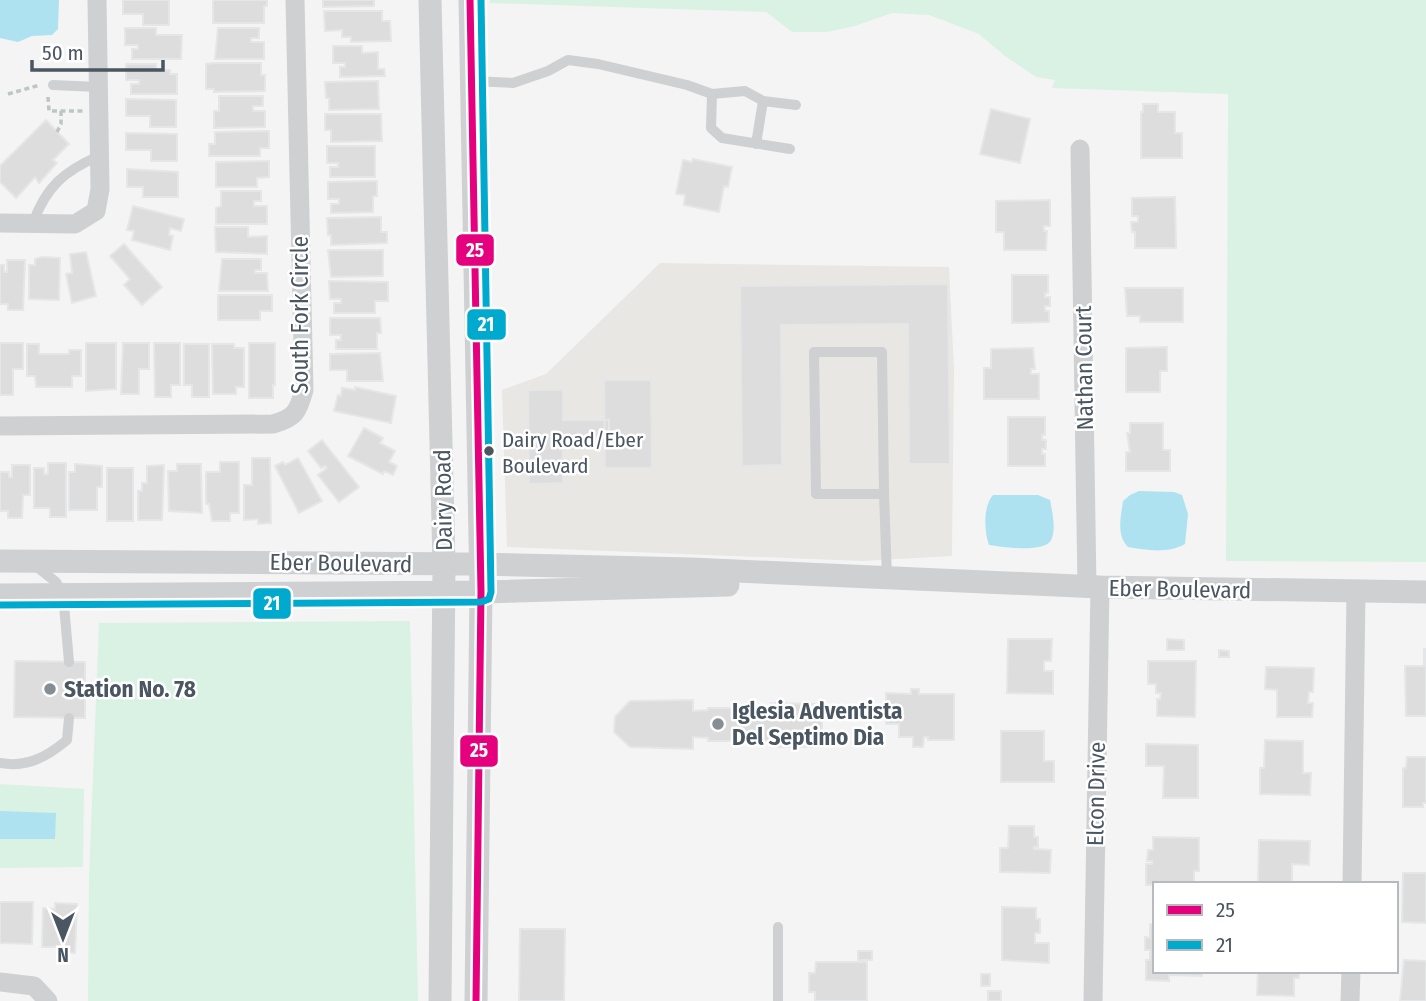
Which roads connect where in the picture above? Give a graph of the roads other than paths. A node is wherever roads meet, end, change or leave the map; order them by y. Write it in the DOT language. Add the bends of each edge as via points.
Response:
graph roads {
  1 [pos="97,0"];
  2 [pos="295,0"];
  3 [pos="430,0"];
  4 [pos="470,0"];
  5 [pos="472,81"];
  6 [pos="53,85"];
  7 [pos="91,86"];
  8 [pos="712,94"];
  9 [pos="763,101"];
  10 [pos="796,105"];
  11 [pos="756,144"];
  12 [pos="790,149"];
  13 [pos="1080,149"];
  14 [pos="100,156"];
  15 [pos="0,223"];
  16 [pos="33,223"];
  17 [pos="0,426"];
  18 [pos="884,494"];
  19 [pos="0,561"];
  20 [pos="27,561"];
  21 [pos="444,564"];
  22 [pos="479,564"];
  23 [pos="887,579"];
  24 [pos="934,581"];
  25 [pos="1093,587"];
  26 [pos="1356,591"];
  27 [pos="443,592"];
  28 [pos="481,592"];
  29 [pos="1426,592"];
  30 [pos="63,594"];
  31 [pos="0,595"];
  32 [pos="69,662"];
  33 [pos="69,718"];
  34 [pos="0,762"];
  35 [pos="1352,882"];
  36 [pos="778,927"];
  37 [pos="1350,973"];
  38 [pos="0,982"];
  39 [pos="48,1001"];
  40 [pos="440,1001"];
  41 [pos="476,1001"];
  42 [pos="778,1001"];
  43 [pos="1093,1001"];
  44 [pos="1350,1001"];
  1 -- 7 [label="street"];
  2 -- 17 [label="street, South Fork Circle" via="304,390 299,409 287,420 273,424"];
  3 -- 21 [label="street, Dairy Road"];
  4 -- 5 [label="street, Dairy Road"];
  5 -- 8 [label="lane" via="513,83 568,60"];
  5 -- 22 [label="street, Dairy Road"];
  6 -- 7 [label="lane"];
  7 -- 14 [label="street"];
  8 -- 9 [label="lane" via="745,90"];
  8 -- 11 [label="lane" via="711,128 722,138"];
  9 -- 10 [label="lane"];
  9 -- 11 [label="lane"];
  11 -- 12 [label="lane"];
  13 -- 25 [label="street, Nathan Court"];
  14 -- 16 [label="lane" via="78,165 53,186"];
  14 -- 16 [label="street" via="96,211 75,224"];
  15 -- 16 [label="street"];
  18 -- 18 [label="lane" via="816,494 814,352 882,352"];
  18 -- 23 [label="lane"];
  19 -- 20 [label="street, Eber Boulevard"];
  20 -- 21 [label="street, Eber Boulevard"];
  20 -- 30 [label="lane" via="56,582"];
  21 -- 22 [label="street, Eber Boulevard"];
  21 -- 27 [label="street, Dairy Road"];
  22 -- 23 [label="street, Eber Boulevard"];
  22 -- 28 [label="street, Dairy Road"];
  23 -- 24 [label="street, Eber Boulevard"];
  24 -- 25 [label="street, Eber Boulevard"];
  24 -- 28 [label="street, Eber Boulevard"];
  25 -- 26 [label="street, Eber Boulevard"];
  25 -- 43 [label="street, Elcon Drive"];
  26 -- 29 [label="street, Eber Boulevard"];
  26 -- 35 [label="street"];
  27 -- 28 [label="street, Eber Boulevard"];
  27 -- 30 [label="street, Eber Boulevard"];
  27 -- 40 [label="street, Dairy Road"];
  28 -- 41 [label="street, Dairy Road"];
  30 -- 31 [label="street, Eber Boulevard"];
  30 -- 32 [label="lane"];
  33 -- 34 [label="lane" via="67,740 55,750 15,766"];
  36 -- 42 [label="lane"];
  37 -- 44 [label="street"];
  38 -- 39 [label="street" via="34,986"];
}
